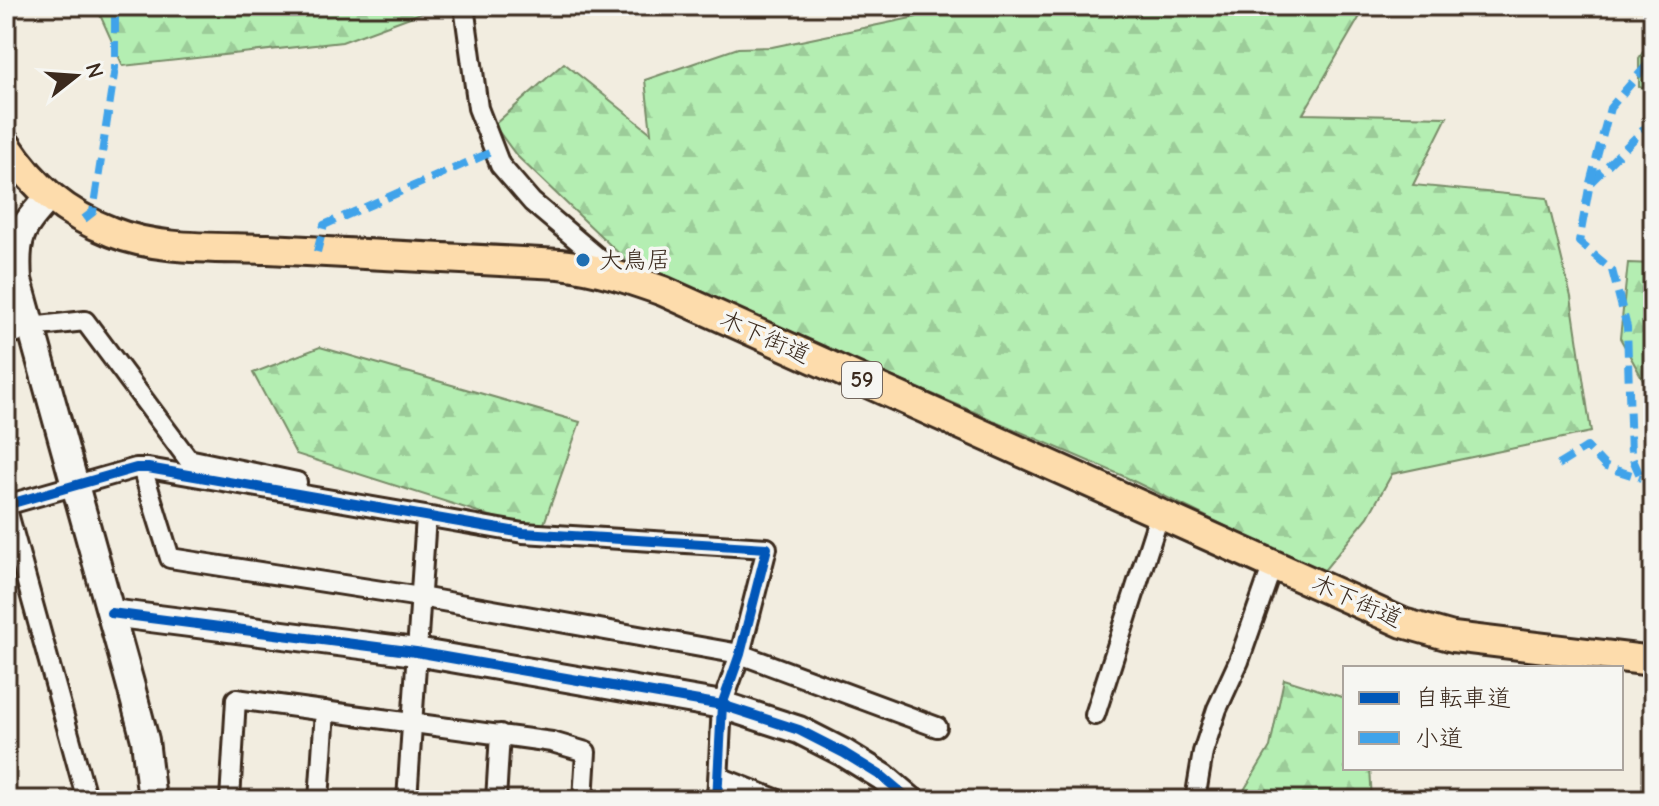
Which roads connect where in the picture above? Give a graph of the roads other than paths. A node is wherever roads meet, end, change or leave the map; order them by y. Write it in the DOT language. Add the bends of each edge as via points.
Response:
graph roads {
  1 [pos="464,6"];
  2 [pos="6,145"];
  3 [pos="49,197"];
  4 [pos="618,275"];
  5 [pos="18,332"];
  6 [pos="142,468"];
  7 [pos="74,485"];
  8 [pos="6,505"];
  9 [pos="1160,513"];
  10 [pos="426,517"];
  11 [pos="504,530"];
  12 [pos="1273,564"];
  13 [pos="420,597"];
  14 [pos="111,613"];
  15 [pos="416,652"];
  16 [pos="740,654"];
  17 [pos="1653,661"];
  18 [pos="722,705"];
  19 [pos="325,711"];
  20 [pos="1095,715"];
  21 [pos="412,722"];
  22 [pos="937,727"];
  23 [pos="500,734"];
  24 [pos="719,777"];
  25 [pos="87,800"];
  26 [pos="152,800"];
  27 [pos="230,800"];
  28 [pos="319,800"];
  29 [pos="407,800"];
  30 [pos="496,800"];
  31 [pos="583,800"];
  32 [pos="717,800"];
  33 [pos="778,800"];
  34 [pos="910,800"];
  35 [pos="1195,800"];
  1 -- 4 [label="street" via="478,108 500,165 532,202"];
  2 -- 3 [label="main road, 木下街道 / 59"];
  3 -- 4 [label="main road, 木下街道 / 59" via="84,219 141,240 560,264"];
  3 -- 5 [label="street" via="25,223 16,250"];
  4 -- 9 [label="main road, 木下街道 / 59"];
  5 -- 7 [label="street"];
  5 -- 11 [label="street" via="85,321 188,459 452,510 498,521"];
  6 -- 7 [label="street"];
  6 -- 10 [label="street"];
  6 -- 13 [label="street" via="170,558"];
  7 -- 8 [label="street"];
  7 -- 14 [label="street"];
  8 -- 25 [label="street"];
  9 -- 12 [label="main road, 木下街道 / 59"];
  9 -- 20 [label="street"];
  10 -- 11 [label="street"];
  10 -- 13 [label="street"];
  11 -- 16 [label="street" via="767,548"];
  12 -- 17 [label="main road, 木下街道 / 59" via="1403,623 1453,637"];
  12 -- 35 [label="street" via="1217,709"];
  13 -- 15 [label="street"];
  13 -- 16 [label="street"];
  14 -- 15 [label="street"];
  14 -- 26 [label="street" via="145,740"];
  15 -- 18 [label="street"];
  15 -- 21 [label="street"];
  16 -- 18 [label="street"];
  16 -- 22 [label="street"];
  18 -- 24 [label="street"];
  18 -- 34 [label="street" via="833,747"];
  19 -- 21 [label="street"];
  19 -- 27 [label="street" via="236,699"];
  19 -- 28 [label="street"];
  21 -- 23 [label="street"];
  21 -- 29 [label="street"];
  23 -- 30 [label="street"];
  23 -- 31 [label="street" via="586,752"];
  24 -- 32 [label="street"];
  24 -- 33 [label="street"];
}
